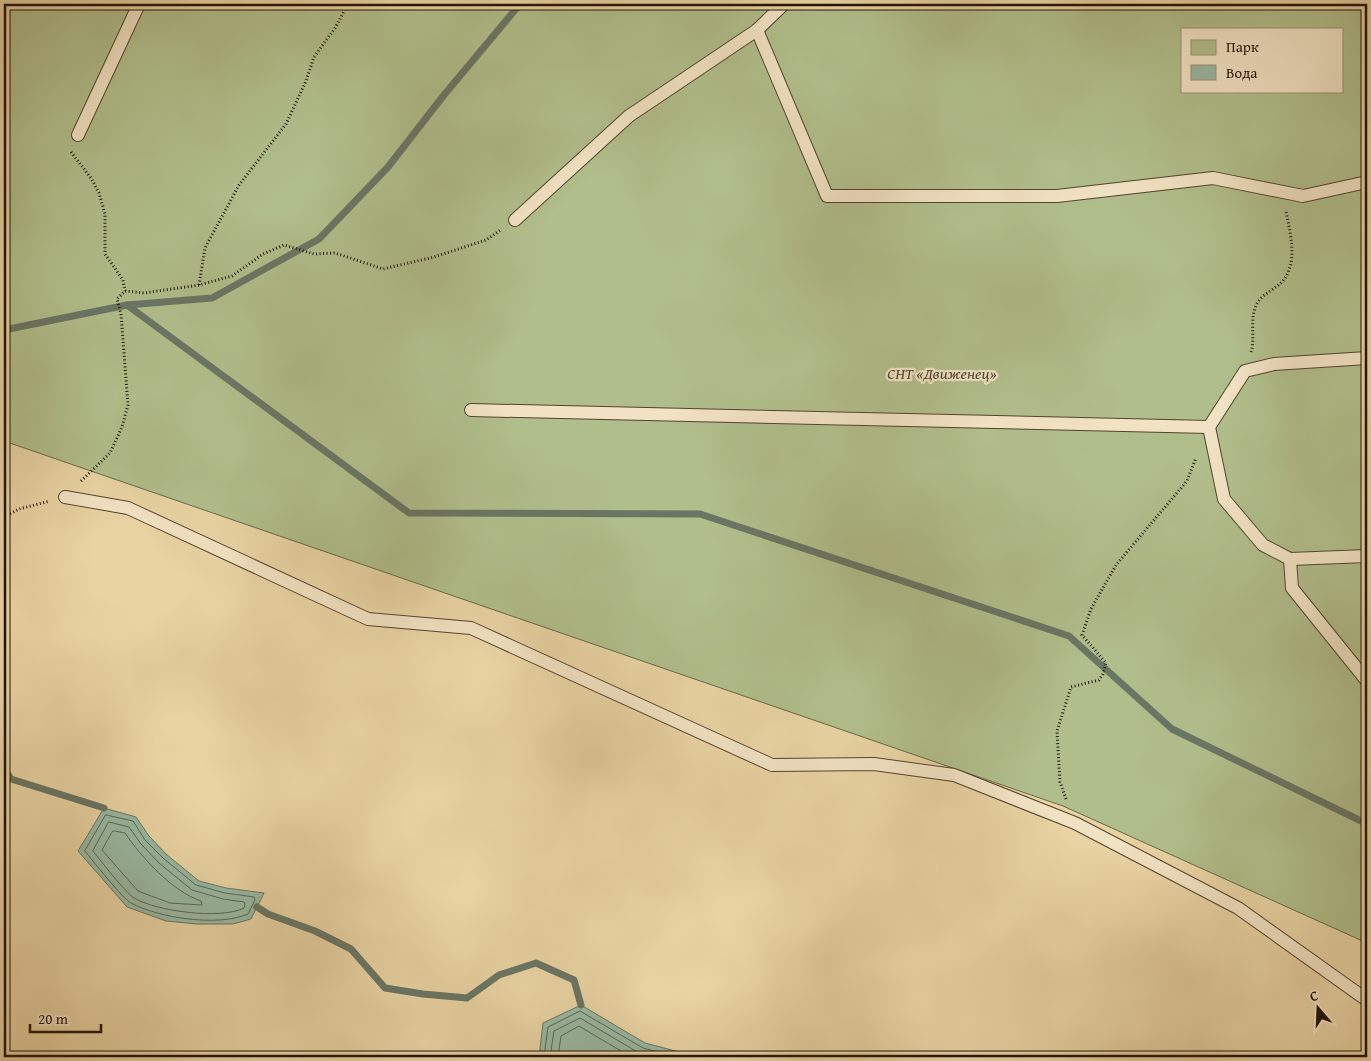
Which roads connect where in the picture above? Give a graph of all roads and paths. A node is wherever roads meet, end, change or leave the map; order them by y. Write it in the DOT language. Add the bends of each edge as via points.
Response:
graph roads {
  1 [pos="139,4"];
  2 [pos="348,4"];
  3 [pos="784,4"];
  4 [pos="757,30"];
  5 [pos="78,135"];
  6 [pos="1367,182"];
  7 [pos="1283,192"];
  8 [pos="515,220"];
  9 [pos="199,285"];
  10 [pos="126,291"];
  11 [pos="1367,358"];
  12 [pos="1245,372"];
  13 [pos="471,410"];
  14 [pos="1209,427"];
  15 [pos="66,497"];
  16 [pos="4,517"];
  17 [pos="1367,556"];
  18 [pos="1290,559"];
  19 [pos="1367,682"];
  20 [pos="1075,823"];
  21 [pos="1367,1000"];
  1 -- 5 [label="lane"];
  2 -- 9 [label="path" via="314,57 286,124 239,185 205,248"];
  3 -- 4 [label="lane"];
  4 -- 7 [label="lane" via="827,196 1057,196 1213,178"];
  4 -- 8 [label="lane" via="629,116"];
  5 -- 10 [label="path" via="70,150 99,193 105,214 105,254 123,280"];
  6 -- 7 [label="lane" via="1303,196"];
  7 -- 12 [label="path" via="1293,252 1291,266 1282,282 1258,302 1251,326 1254,344"];
  8 -- 9 [label="path" via="486,240 383,269 335,253 314,254 284,245 263,254 232,276"];
  9 -- 10 [label="path" via="144,293"];
  10 -- 15 [label="path" via="116,299 121,314 128,404 122,428 110,453"];
  11 -- 12 [label="lane" via="1274,364"];
  12 -- 14 [label="lane"];
  13 -- 14 [label="lane"];
  14 -- 18 [label="lane" via="1224,499 1263,545"];
  14 -- 20 [label="path" via="1187,482 1116,565 1091,608 1082,635 1106,662 1103,674 1099,680 1071,687 1057,731 1060,782"];
  15 -- 16 [label="path" via="19,509"];
  15 -- 20 [label="lane" via="128,508 368,619 471,628 772,764 874,764 954,776"];
  17 -- 18 [label="lane"];
  18 -- 19 [label="lane" via="1292,588"];
  20 -- 21 [label="lane" via="1238,908"];
}
